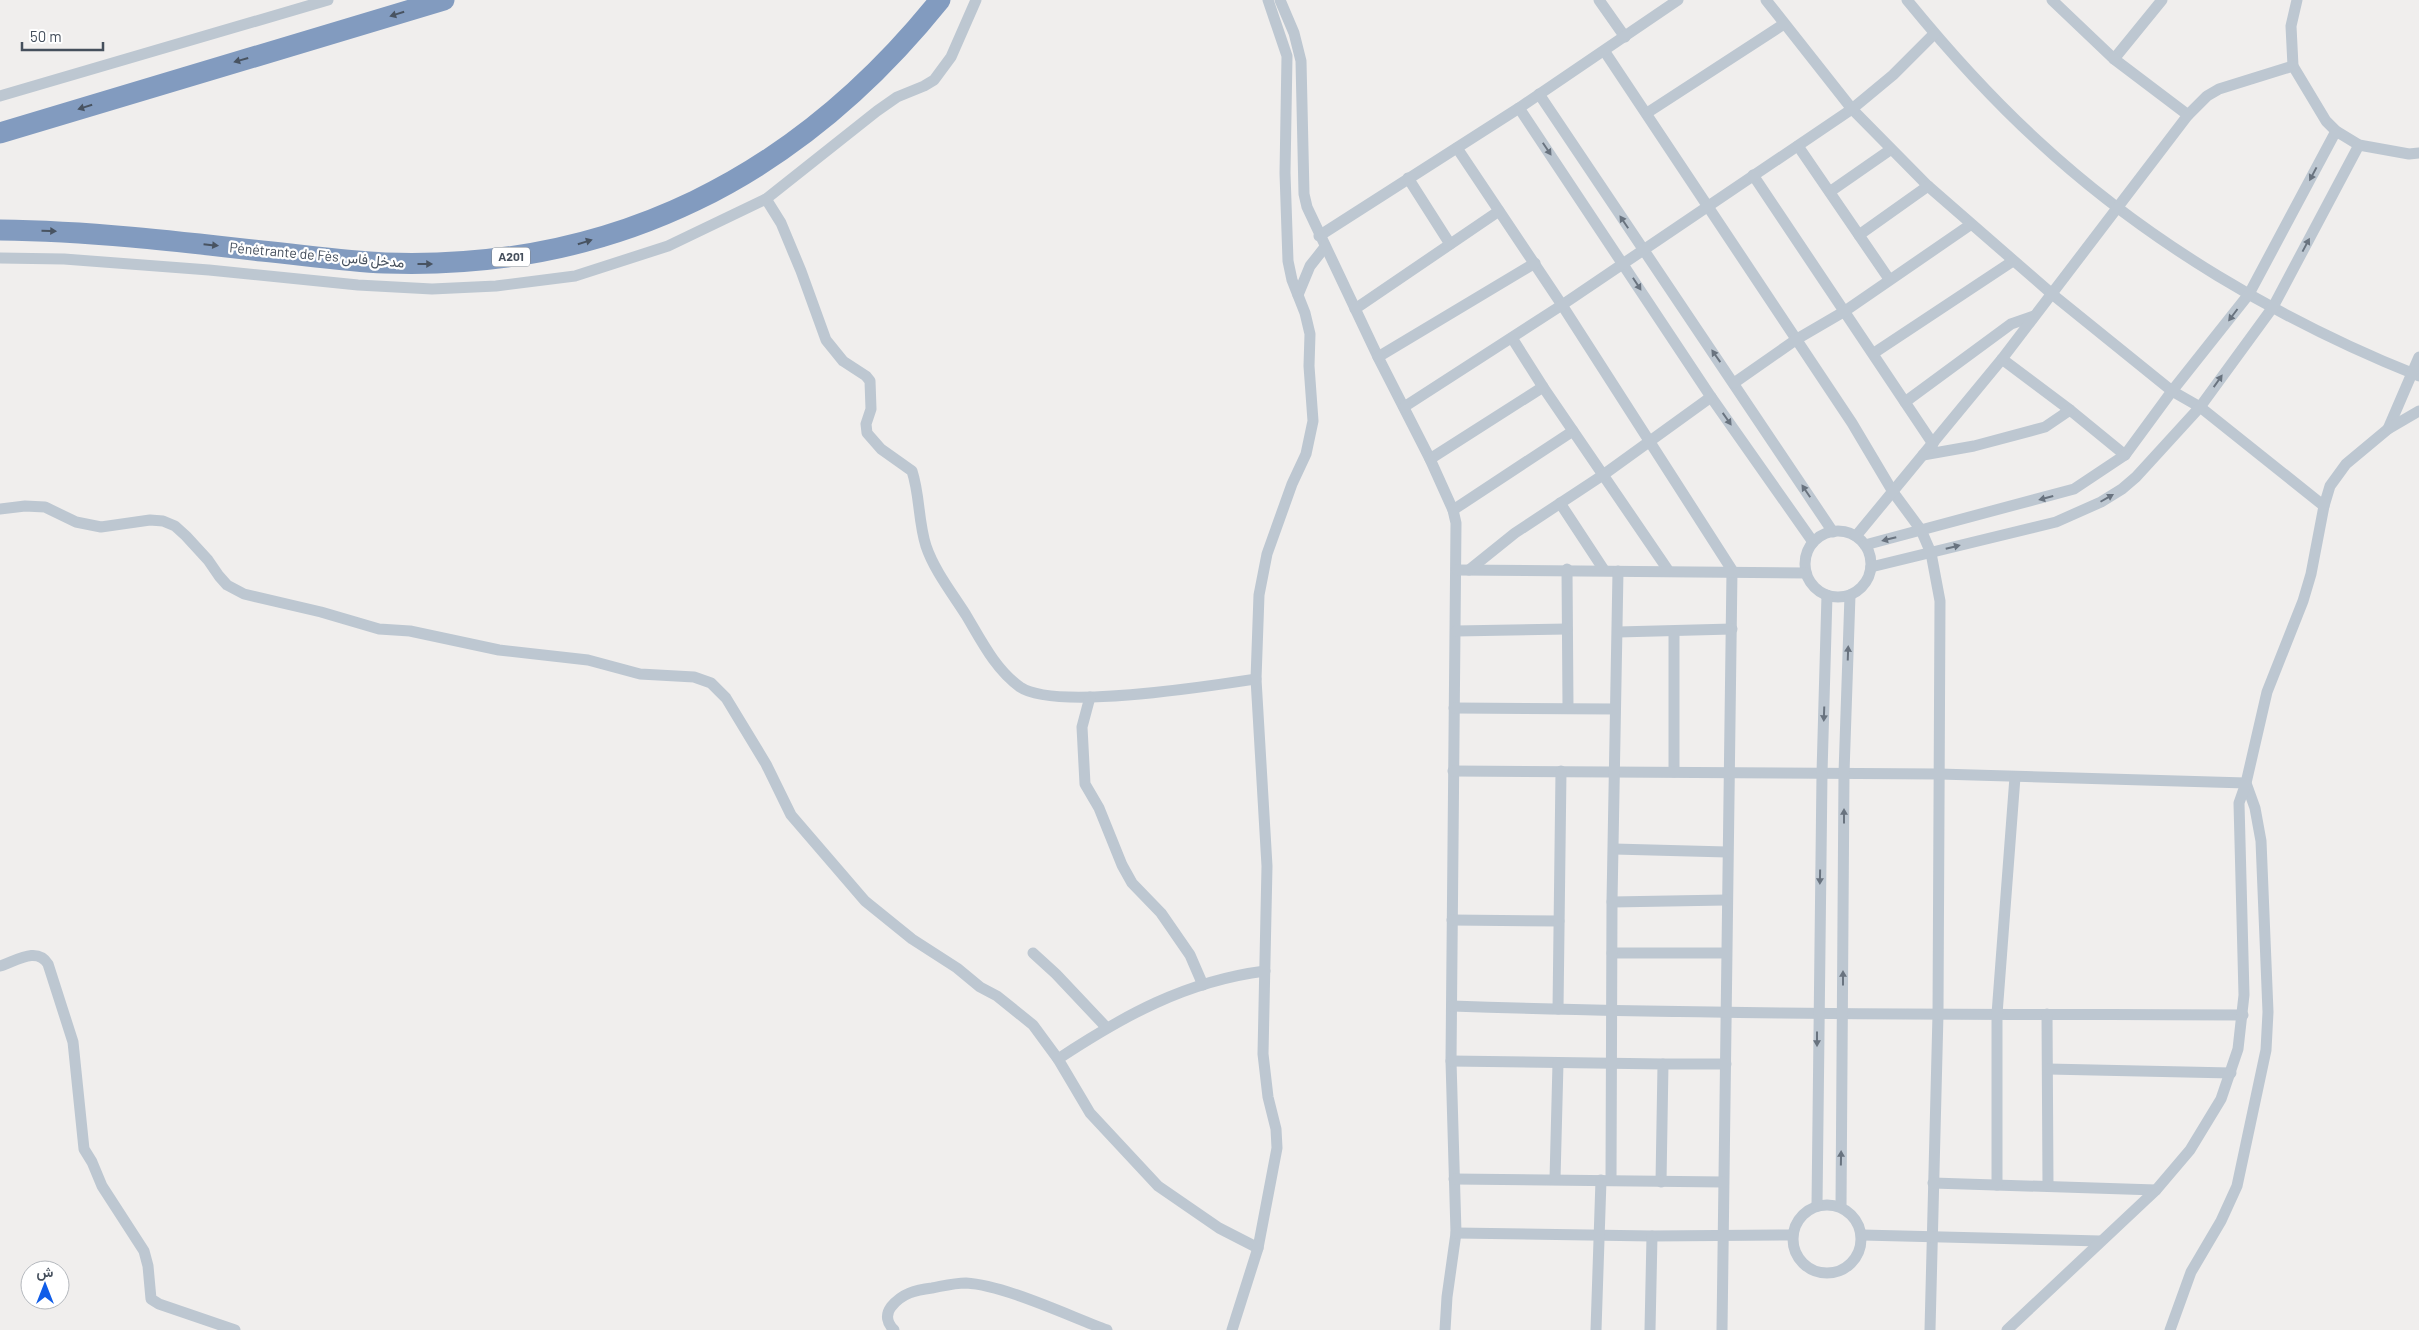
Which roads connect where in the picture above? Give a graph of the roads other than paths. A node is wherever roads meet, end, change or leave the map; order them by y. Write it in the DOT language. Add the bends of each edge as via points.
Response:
graph roads {
  1 [pos="328,0"];
  2 [pos="444,0"];
  3 [pos="940,0"];
  4 [pos="976,0"];
  5 [pos="1268,0"];
  6 [pos="1280,0"];
  7 [pos="1599,0"];
  8 [pos="1678,0"];
  9 [pos="1766,0"];
  10 [pos="1907,0"];
  11 [pos="2052,0"];
  12 [pos="2162,0"];
  13 [pos="2296,0"];
  14 [pos="1784,24"];
  15 [pos="1934,34"];
  16 [pos="1625,37"];
  17 [pos="1605,52"];
  18 [pos="2114,59"];
  19 [pos="2293,66"];
  20 [pos="1539,94"];
  21 [pos="0,96"];
  22 [pos="1519,108"];
  23 [pos="1852,109"];
  24 [pos="1646,113"];
  25 [pos="2188,115"];
  26 [pos="2336,131"];
  27 [pos="0,133"];
  28 [pos="2359,145"];
  29 [pos="1798,146"];
  30 [pos="1458,148"];
  31 [pos="1890,150"];
  32 [pos="2419,153"];
  33 [pos="1753,175"];
  34 [pos="1408,178"];
  35 [pos="1928,186"];
  36 [pos="1831,191"];
  37 [pos="766,199"];
  38 [pos="1707,206"];
  39 [pos="2119,208"];
  40 [pos="1499,211"];
  41 [pos="1970,225"];
  42 [pos="0,230"];
  43 [pos="1859,235"];
  44 [pos="1319,236"];
  45 [pos="1450,244"];
  46 [pos="1325,247"];
  47 [pos="1643,250"];
  48 [pos="0,258"];
  49 [pos="2013,261"];
  50 [pos="1535,263"];
  51 [pos="1624,263"];
  52 [pos="1889,280"];
  53 [pos="2052,294"];
  54 [pos="2249,294"];
  55 [pos="1298,295"];
  56 [pos="1562,305"];
  57 [pos="2272,307"];
  58 [pos="1355,309"];
  59 [pos="1846,311"];
  60 [pos="2036,315"];
  61 [pos="1512,338"];
  62 [pos="1796,340"];
  63 [pos="1874,353"];
  64 [pos="1378,357"];
  65 [pos="2419,357"];
  66 [pos="2002,359"];
  67 [pos="2416,375"];
  68 [pos="1734,383"];
  69 [pos="1543,387"];
  70 [pos="2172,390"];
  71 [pos="1711,397"];
  72 [pos="1906,402"];
  73 [pos="1404,407"];
  74 [pos="2200,407"];
  75 [pos="2070,410"];
  76 [pos="2419,411"];
  77 [pos="2388,429"];
  78 [pos="1573,431"];
  79 [pos="1648,442"];
  80 [pos="1933,444"];
  81 [pos="1924,455"];
  82 [pos="2125,455"];
  83 [pos="1430,459"];
  84 [pos="1603,475"];
  85 [pos="1893,492"];
  86 [pos="1560,504"];
  87 [pos="2324,506"];
  88 [pos="0,509"];
  89 [pos="1453,510"];
  90 [pos="1921,530"];
  91 [pos="1833,532"];
  92 [pos="1856,536"];
  93 [pos="1813,542"];
  94 [pos="1865,545"];
  95 [pos="1931,553"];
  96 [pos="1871,567"];
  97 [pos="1567,569"];
  98 [pos="1463,570"];
  99 [pos="1604,570"];
  100 [pos="1668,570"];
  101 [pos="1732,570"];
  102 [pos="1618,571"];
  103 [pos="1806,573"];
  104 [pos="1850,595"];
  105 [pos="1827,596"];
  106 [pos="1568,629"];
  107 [pos="1732,629"];
  108 [pos="1456,631"];
  109 [pos="1618,632"];
  110 [pos="1674,632"];
  111 [pos="1256,679"];
  112 [pos="1090,697"];
  113 [pos="1568,707"];
  114 [pos="1454,708"];
  115 [pos="1615,709"];
  116 [pos="1453,771"];
  117 [pos="1561,771"];
  118 [pos="1616,771"];
  119 [pos="1674,772"];
  120 [pos="1728,772"];
  121 [pos="1822,773"];
  122 [pos="1844,773"];
  123 [pos="1939,774"];
  124 [pos="2015,777"];
  125 [pos="2246,783"];
  126 [pos="1614,848"];
  127 [pos="1727,852"];
  128 [pos="1726,900"];
  129 [pos="1612,902"];
  130 [pos="1452,920"];
  131 [pos="1559,922"];
  132 [pos="1612,952"];
  133 [pos="1033,953"];
  134 [pos="1726,953"];
  135 [pos="0,966"];
  136 [pos="1265,971"];
  137 [pos="1203,985"];
  138 [pos="1452,1006"];
  139 [pos="1558,1009"];
  140 [pos="1611,1010"];
  141 [pos="1727,1011"];
  142 [pos="1818,1012"];
  143 [pos="1843,1012"];
  144 [pos="1938,1014"];
  145 [pos="1997,1014"];
  146 [pos="2046,1014"];
  147 [pos="2243,1015"];
  148 [pos="1106,1028"];
  149 [pos="1058,1058"];
  150 [pos="1450,1061"];
  151 [pos="1558,1063"];
  152 [pos="1611,1064"];
  153 [pos="1662,1064"];
  154 [pos="1726,1064"];
  155 [pos="2048,1070"];
  156 [pos="2231,1073"];
  157 [pos="1454,1179"];
  158 [pos="1555,1179"];
  159 [pos="1606,1180"];
  160 [pos="1661,1182"];
  161 [pos="1723,1182"];
  162 [pos="1933,1183"];
  163 [pos="1997,1185"];
  164 [pos="2048,1185"];
  165 [pos="2156,1190"];
  166 [pos="1817,1206"];
  167 [pos="1841,1207"];
  168 [pos="1456,1233"];
  169 [pos="1599,1234"];
  170 [pos="1723,1235"];
  171 [pos="1862,1235"];
  172 [pos="1652,1236"];
  173 [pos="1792,1236"];
  174 [pos="1931,1236"];
  175 [pos="2100,1241"];
  176 [pos="1258,1248"];
  177 [pos="235,1330"];
  178 [pos="894,1330"];
  179 [pos="1108,1330"];
  180 [pos="1232,1330"];
  181 [pos="1445,1330"];
  182 [pos="1596,1330"];
  183 [pos="1650,1330"];
  184 [pos="1722,1330"];
  185 [pos="1930,1330"];
  186 [pos="2006,1330"];
  187 [pos="2170,1330"];
  1 -- 21 [label="street"];
  2 -- 27 [label="highway, one-way"];
  42 -- 3 [label="highway, Pénétrante de Fès مدخل فاس / A201, one-way" via="123,236 382,263 488,260 565,248 669,213 754,170 840,107 884,65"];
  4 -- 37 [label="street" via="952,57 934,80 897,97 877,111"];
  5 -- 55 [label="street" via="1287,56 1285,173 1288,261"];
  6 -- 44 [label="street" via="1301,61 1304,194"];
  7 -- 16 [label="street"];
  8 -- 16 [label="street"];
  9 -- 14 [label="street"];
  10 -- 15 [label="street"];
  11 -- 18 [label="street"];
  12 -- 18 [label="street"];
  13 -- 19 [label="street" via="2290,26"];
  14 -- 23 [label="street"];
  14 -- 24 [label="street"];
  15 -- 23 [label="street" via="1893,75"];
  15 -- 39 [label="street" via="2039,142"];
  16 -- 17 [label="street"];
  17 -- 20 [label="street"];
  17 -- 24 [label="street"];
  18 -- 25 [label="street"];
  19 -- 25 [label="street" via="2219,90 2207,96"];
  19 -- 26 [label="street" via="2326,121"];
  20 -- 22 [label="street"];
  47 -- 20 [label="street, one-way"];
  22 -- 30 [label="street"];
  22 -- 51 [label="street, one-way"];
  23 -- 29 [label="street"];
  23 -- 31 [label="street"];
  24 -- 38 [label="street"];
  25 -- 39 [label="street"];
  26 -- 28 [label="street"];
  26 -- 54 [label="street, one-way"];
  28 -- 32 [label="street"];
  57 -- 28 [label="street, one-way"];
  29 -- 33 [label="street"];
  29 -- 36 [label="street"];
  30 -- 34 [label="street"];
  30 -- 40 [label="street"];
  31 -- 35 [label="street"];
  31 -- 36 [label="street"];
  33 -- 38 [label="street"];
  33 -- 59 [label="street"];
  34 -- 44 [label="street"];
  34 -- 45 [label="street"];
  35 -- 41 [label="street"];
  35 -- 43 [label="street"];
  36 -- 43 [label="street"];
  37 -- 48 [label="street" via="668,246 608,266 575,276 496,286 432,289 358,285 64,259"];
  37 -- 112 [label="street" via="781,222 802,271 826,340 843,360 868,378 871,409 867,432 881,449 912,471 927,548 986,650 1008,676 1026,690 1045,695"];
  38 -- 47 [label="street"];
  38 -- 62 [label="street"];
  39 -- 53 [label="street"];
  39 -- 54 [label="street" via="2164,241"];
  40 -- 45 [label="street"];
  40 -- 50 [label="street"];
  41 -- 49 [label="street"];
  41 -- 52 [label="street"];
  43 -- 52 [label="street"];
  44 -- 46 [label="street"];
  45 -- 58 [label="street"];
  46 -- 55 [label="street" via="1310,266"];
  46 -- 58 [label="street"];
  47 -- 51 [label="street"];
  68 -- 47 [label="street, one-way"];
  49 -- 53 [label="street"];
  49 -- 63 [label="street"];
  50 -- 56 [label="street"];
  50 -- 64 [label="street"];
  51 -- 56 [label="street"];
  51 -- 71 [label="street, one-way"];
  52 -- 59 [label="street"];
  53 -- 60 [label="street"];
  53 -- 70 [label="street"];
  54 -- 57 [label="street"];
  54 -- 70 [label="street, one-way"];
  55 -- 111 [label="street" via="1310,334 1312,430 1262,574"];
  56 -- 61 [label="street"];
  56 -- 79 [label="street"];
  57 -- 67 [label="street"];
  74 -- 57 [label="street, one-way"];
  58 -- 64 [label="street"];
  59 -- 62 [label="street"];
  59 -- 63 [label="street"];
  60 -- 66 [label="street"];
  60 -- 72 [label="street" via="2011,324"];
  61 -- 69 [label="street"];
  61 -- 73 [label="street"];
  62 -- 68 [label="street"];
  62 -- 85 [label="street" via="1852,423"];
  63 -- 72 [label="street"];
  64 -- 73 [label="street"];
  65 -- 67 [label="street"];
  66 -- 75 [label="street"];
  66 -- 80 [label="street"];
  67 -- 77 [label="street"];
  91 -- 68 [label="street, one-way"];
  69 -- 78 [label="street"];
  69 -- 83 [label="street"];
  70 -- 74 [label="street"];
  70 -- 82 [label="street"];
  71 -- 79 [label="street"];
  71 -- 93 [label="street, one-way"];
  72 -- 80 [label="street"];
  73 -- 83 [label="street"];
  74 -- 87 [label="street"];
  95 -- 74 [label="street, one-way" via="2056,522 2101,502 2136,477"];
  75 -- 81 [label="street" via="2045,427 1974,446"];
  75 -- 82 [label="street"];
  76 -- 77 [label="street"];
  77 -- 87 [label="street" via="2346,464 2330,486"];
  78 -- 84 [label="street"];
  78 -- 89 [label="street"];
  79 -- 84 [label="street"];
  79 -- 101 [label="street"];
  80 -- 81 [label="street"];
  81 -- 85 [label="street"];
  82 -- 90 [label="street, one-way" via="2074,489"];
  83 -- 89 [label="street"];
  84 -- 86 [label="street"];
  84 -- 100 [label="street"];
  85 -- 90 [label="street"];
  85 -- 92 [label="street"];
  86 -- 98 [label="street"];
  86 -- 99 [label="street"];
  87 -- 125 [label="street" via="2311,574 2267,692"];
  88 -- 149 [label="street" via="45,507 76,522 96,527 150,520 162,522 175,526 227,585 244,594 379,628 410,631 499,650 588,660 640,674 694,677 712,684 726,698 766,764 791,815 865,901 912,940 1020,1012 1042,1034"];
  89 -- 98 [label="street"];
  90 -- 94 [label="street, one-way"];
  90 -- 95 [label="street"];
  91 -- 92 [label="street"];
  91 -- 93 [label="street"];
  92 -- 94 [label="street"];
  93 -- 103 [label="street" via="1805,560"];
  94 -- 96 [label="street"];
  95 -- 96 [label="street"];
  95 -- 123 [label="street" via="1940,601"];
  96 -- 104 [label="street" via="1868,579"];
  97 -- 98 [label="street"];
  97 -- 99 [label="street"];
  97 -- 106 [label="street"];
  98 -- 108 [label="street"];
  99 -- 102 [label="street"];
  100 -- 101 [label="street"];
  100 -- 102 [label="street"];
  101 -- 103 [label="street"];
  101 -- 107 [label="street"];
  102 -- 109 [label="street"];
  103 -- 105 [label="street" via="1814,587"];
  104 -- 105 [label="street"];
  122 -- 104 [label="street, one-way"];
  105 -- 121 [label="street, one-way"];
  106 -- 108 [label="street"];
  106 -- 113 [label="street"];
  107 -- 110 [label="street"];
  107 -- 120 [label="street"];
  108 -- 114 [label="street"];
  109 -- 110 [label="street"];
  109 -- 115 [label="street"];
  110 -- 119 [label="street"];
  111 -- 112 [label="street"];
  111 -- 136 [label="street" via="1268,866"];
  112 -- 137 [label="street" via="1082,727 1084,784 1099,808 1132,883 1161,913 1190,955"];
  113 -- 114 [label="street"];
  113 -- 115 [label="street"];
  114 -- 116 [label="street"];
  115 -- 118 [label="street"];
  116 -- 117 [label="street"];
  116 -- 130 [label="street"];
  117 -- 118 [label="street"];
  117 -- 131 [label="street"];
  118 -- 119 [label="street"];
  118 -- 126 [label="street"];
  119 -- 120 [label="street"];
  120 -- 121 [label="street"];
  120 -- 127 [label="street"];
  121 -- 122 [label="street"];
  121 -- 142 [label="street, one-way"];
  122 -- 123 [label="street"];
  143 -- 122 [label="street, one-way"];
  123 -- 124 [label="street"];
  123 -- 144 [label="street"];
  124 -- 125 [label="street"];
  124 -- 145 [label="street"];
  125 -- 147 [label="street" via="2238,818"];
  125 -- 187 [label="street" via="2261,841 2268,1012 2266,1050 2237,1186 2191,1272"];
  126 -- 127 [label="street"];
  126 -- 129 [label="street"];
  127 -- 128 [label="street"];
  128 -- 129 [label="street"];
  128 -- 134 [label="street"];
  129 -- 132 [label="street"];
  130 -- 131 [label="street"];
  130 -- 138 [label="street"];
  131 -- 139 [label="street"];
  132 -- 134 [label="street"];
  132 -- 140 [label="street"];
  133 -- 148 [label="street"];
  134 -- 141 [label="street"];
  135 -- 177 [label="street" via="35,954 48,964 73,1042 84,1149 102,1186 144,1251 151,1299"];
  136 -- 137 [label="street"];
  136 -- 176 [label="street" via="1264,1071 1278,1139"];
  137 -- 148 [label="street" via="1156,1001"];
  138 -- 139 [label="street"];
  138 -- 150 [label="street"];
  139 -- 140 [label="street"];
  140 -- 141 [label="street"];
  140 -- 152 [label="street"];
  141 -- 142 [label="street"];
  141 -- 154 [label="street"];
  142 -- 143 [label="street"];
  142 -- 166 [label="street, one-way"];
  143 -- 144 [label="street"];
  167 -- 143 [label="street, one-way"];
  144 -- 145 [label="street"];
  144 -- 162 [label="street"];
  145 -- 146 [label="street"];
  145 -- 163 [label="street"];
  146 -- 147 [label="street"];
  146 -- 155 [label="street"];
  147 -- 156 [label="street"];
  148 -- 149 [label="street"];
  149 -- 176 [label="street" via="1090,1113 1158,1186 1219,1228"];
  150 -- 151 [label="street"];
  150 -- 157 [label="street"];
  151 -- 152 [label="street"];
  151 -- 158 [label="street"];
  152 -- 153 [label="street"];
  152 -- 159 [label="street"];
  153 -- 154 [label="street"];
  153 -- 160 [label="street"];
  154 -- 161 [label="street"];
  155 -- 156 [label="street"];
  155 -- 164 [label="street"];
  156 -- 165 [label="street" via="2221,1099 2190,1150"];
  157 -- 158 [label="street"];
  157 -- 168 [label="street"];
  158 -- 159 [label="street"];
  159 -- 160 [label="street"];
  159 -- 169 [label="street"];
  160 -- 161 [label="street"];
  161 -- 170 [label="street"];
  162 -- 163 [label="street"];
  162 -- 174 [label="street"];
  163 -- 164 [label="street"];
  164 -- 165 [label="street"];
  165 -- 175 [label="street"];
  166 -- 167 [label="street"];
  166 -- 173 [label="street" via="1797,1221"];
  167 -- 171 [label="street" via="1854,1218"];
  168 -- 169 [label="street"];
  168 -- 181 [label="street" via="1446,1297"];
  169 -- 172 [label="street"];
  169 -- 182 [label="street"];
  170 -- 172 [label="street"];
  170 -- 173 [label="street"];
  170 -- 184 [label="street"];
  171 -- 173 [label="street" via="1858,1255 1850,1264 1840,1271 1828,1273 1816,1271 1799,1259"];
  171 -- 174 [label="street"];
  172 -- 183 [label="street"];
  174 -- 175 [label="street"];
  174 -- 185 [label="street"];
  175 -- 186 [label="street"];
  176 -- 180 [label="street"];
  178 -- 179 [label="street" via="888,1317 890,1308 898,1299 917,1290 965,1283 1020,1297"];
}
